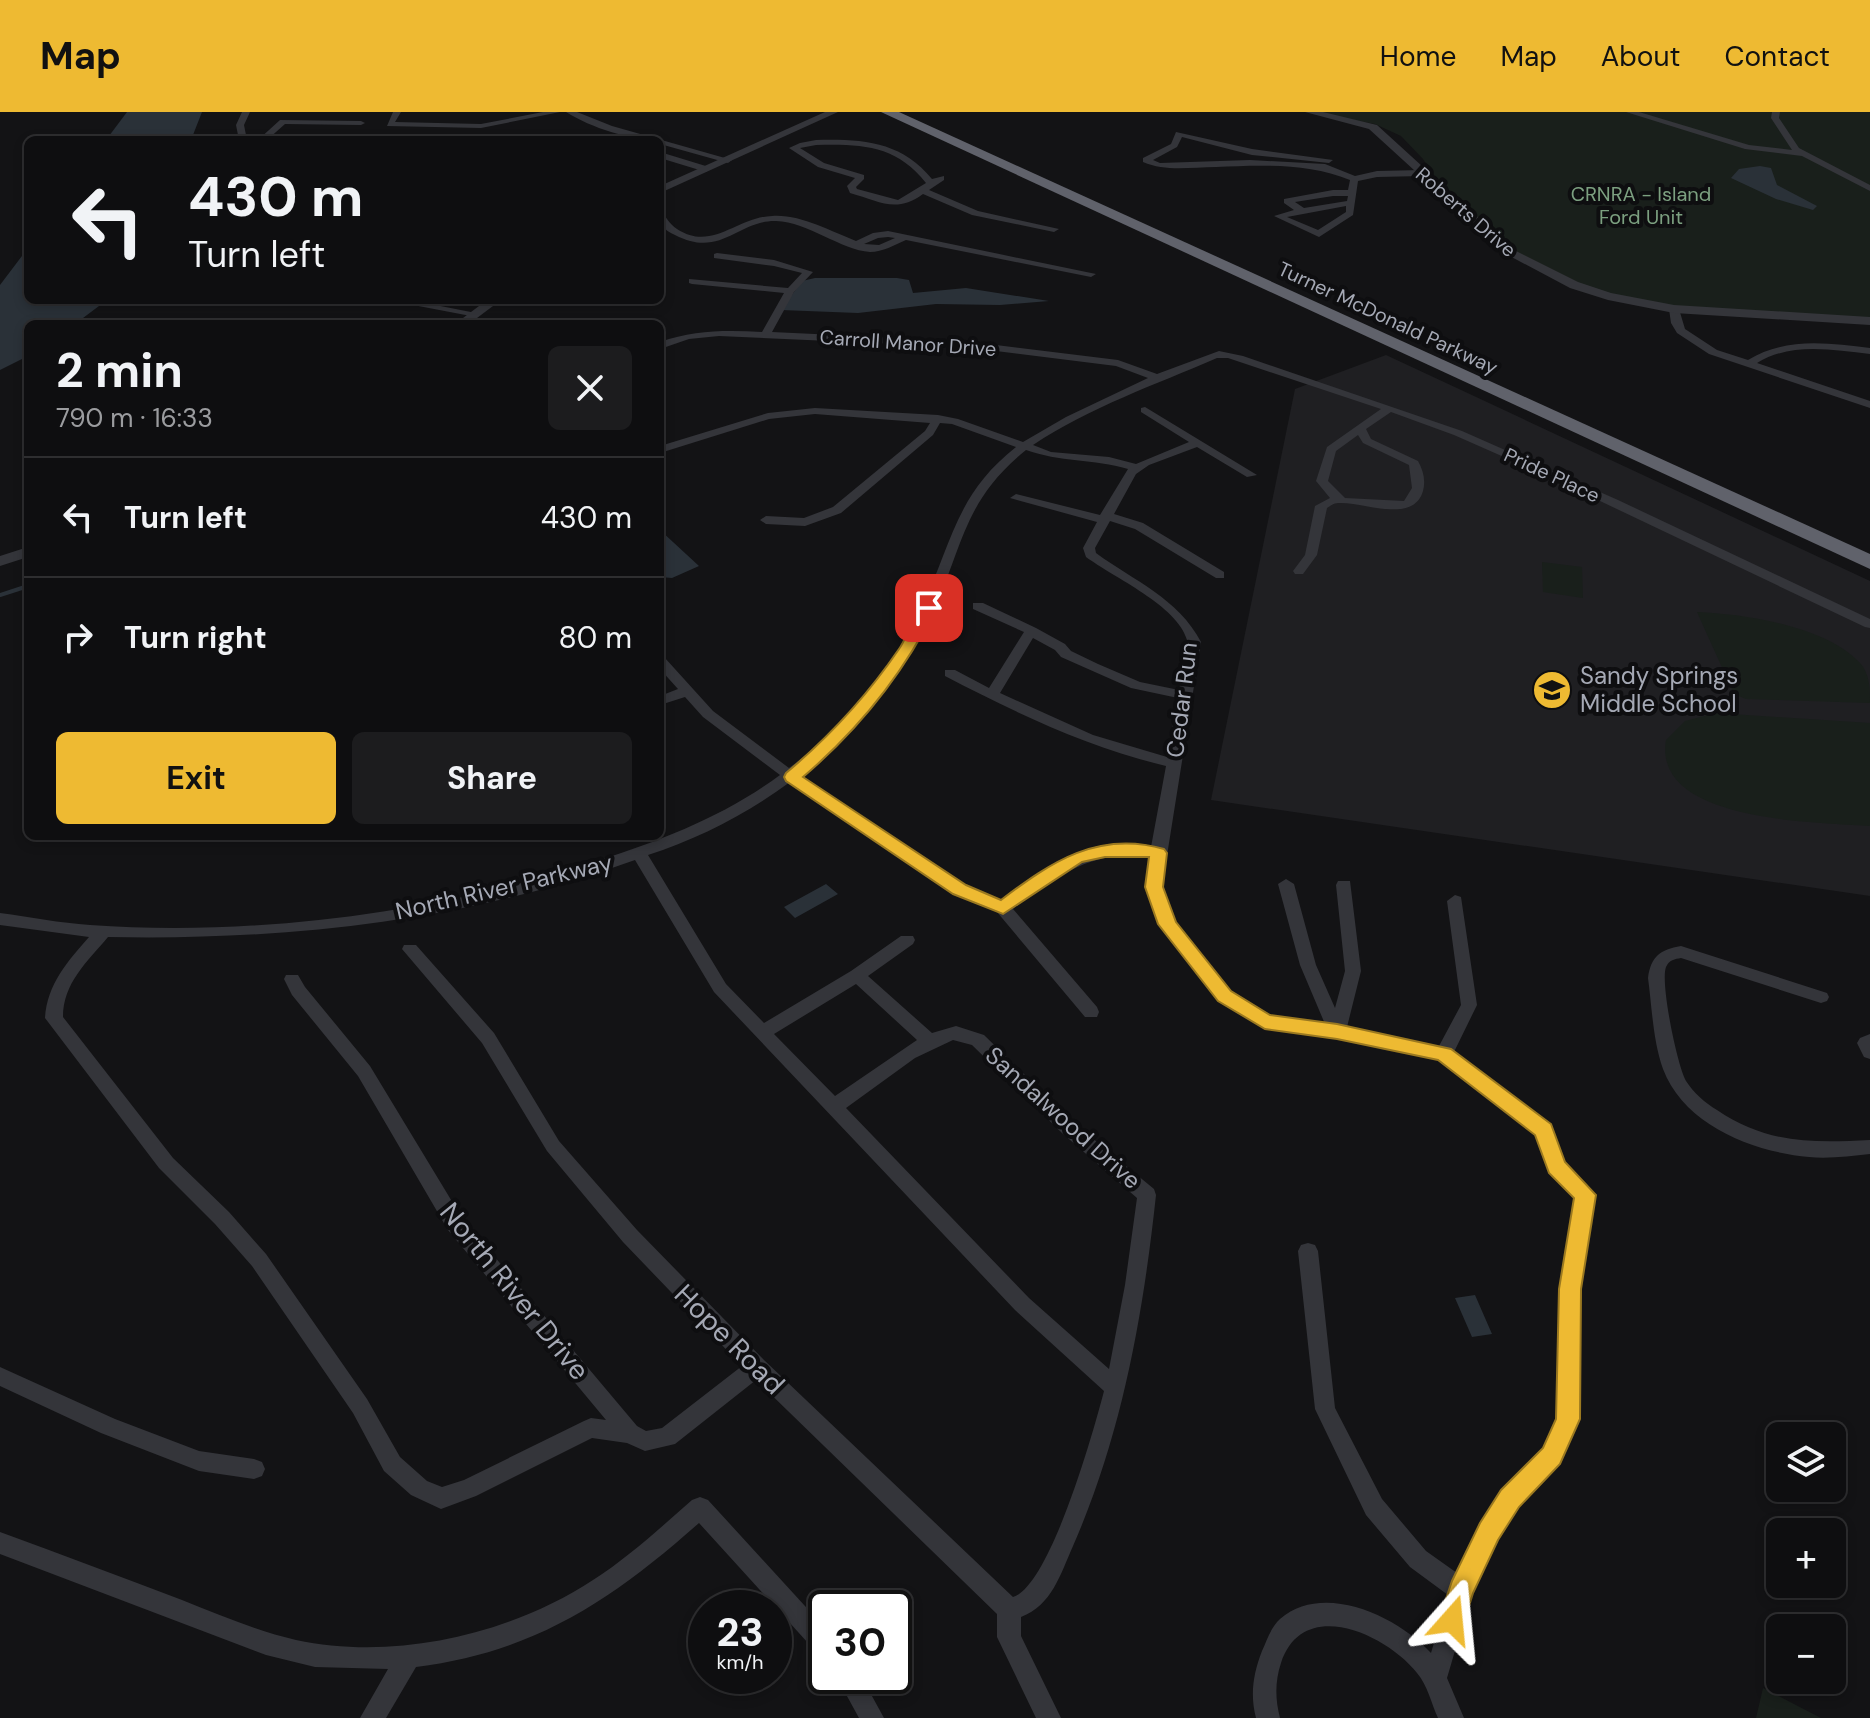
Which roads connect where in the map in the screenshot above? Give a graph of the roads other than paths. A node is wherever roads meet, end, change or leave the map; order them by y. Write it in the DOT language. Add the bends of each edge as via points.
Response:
graph roads {
  1 [pos="246,112"];
  2 [pos="397,112"];
  3 [pos="570,112"];
  4 [pos="833,112"];
  5 [pos="888,112"];
  6 [pos="917,112"];
  7 [pos="1310,112"];
  8 [pos="1630,112"];
  9 [pos="1776,112"];
  10 [pos="551,113"];
  11 [pos="361,123"];
  12 [pos="242,136"];
  13 [pos="267,136"];
  14 [pos="603,136"];
  15 [pos="639,136"];
  16 [pos="771,140"];
  17 [pos="664,143"];
  18 [pos="794,146"];
  19 [pos="1336,149"];
  20 [pos="1801,154"];
  21 [pos="664,156"];
  22 [pos="728,160"];
  23 [pos="1327,164"];
  24 [pos="706,169"];
  25 [pos="1422,173"];
  26 [pos="941,178"];
  27 [pos="1354,179"];
  28 [pos="930,182"];
  29 [pos="664,188"];
  30 [pos="1870,188"];
  31 [pos="920,189"];
  32 [pos="1351,198"];
  33 [pos="1302,211"];
  34 [pos="664,221"];
  35 [pos="1054,229"];
  36 [pos="717,256"];
  37 [pos="1091,274"];
  38 [pos="692,281"];
  39 [pos="790,291"];
  40 [pos="416,304"];
  41 [pos="490,304"];
  42 [pos="1674,309"];
  43 [pos="476,314"];
  44 [pos="467,320"];
  45 [pos="1870,321"];
  46 [pos="765,335"];
  47 [pos="664,345"];
  48 [pos="1870,351"];
  49 [pos="1222,354"];
  50 [pos="1749,364"];
  51 [pos="1155,377"];
  52 [pos="1870,405"];
  53 [pos="1389,408"];
  54 [pos="1145,410"];
  55 [pos="938,418"];
  56 [pos="1360,429"];
  57 [pos="1197,443"];
  58 [pos="1023,446"];
  59 [pos="664,449"];
  60 [pos="1138,468"];
  61 [pos="1251,475"];
  62 [pos="1016,498"];
  63 [pos="1337,499"];
  64 [pos="1105,518"];
  65 [pos="766,520"];
  66 [pos="1870,542"];
  67 [pos="24,553"];
  68 [pos="0,561"];
  69 [pos="1870,562"];
  70 [pos="1299,571"];
  71 [pos="1220,575"];
  72 [pos="978,606"];
  73 [pos="1870,624"];
  74 [pos="1031,631"];
  75 [pos="664,665"];
  76 [pos="950,673"];
  77 [pos="687,691"];
  78 [pos="992,695"];
  79 [pos="1187,696"];
  80 [pos="664,700"];
  81 [pos="1175,764"];
  82 [pos="792,777"];
  83 [pos="639,853"];
  84 [pos="1158,853"];
  85 [pos="1286,884"];
  86 [pos="1344,885"];
  87 [pos="1455,901"];
  88 [pos="1003,908"];
  89 [pos="0,919"];
  90 [pos="103,932"];
  91 [pos="907,940"];
  92 [pos="410,949"];
  93 [pos="857,975"];
  94 [pos="292,979"];
  95 [pos="1821,997"];
  96 [pos="1091,1012"];
  97 [pos="1337,1032"];
  98 [pos="762,1033"];
  99 [pos="930,1041"];
  100 [pos="1870,1041"];
  101 [pos="1870,1052"];
  102 [pos="1444,1054"];
  103 [pos="833,1107"];
  104 [pos="1870,1147"];
  105 [pos="1308,1251"];
  106 [pos="757,1367"];
  107 [pos="0,1376"];
  108 [pos="1114,1387"];
  109 [pos="630,1433"];
  110 [pos="254,1469"];
  111 [pos="0,1543"];
  112 [pos="1461,1590"];
  113 [pos="1009,1609"];
  114 [pos="808,1626"];
  115 [pos="409,1657"];
  116 [pos="1435,1679"];
  117 [pos="858,1694"];
  118 [pos="372,1718"];
  119 [pos="872,1718"];
  120 [pos="1049,1718"];
  121 [pos="1268,1718"];
  122 [pos="1452,1718"];
  1 -- 12 [label="street"];
  2 -- 10 [label="street" via="390,124 481,126"];
  3 -- 15 [label="street"];
  4 -- 16 [label="street"];
  5 -- 69 [label="highway, Turner McDonald Parkway"];
  6 -- 66 [label="highway, Turner McDonald Parkway"];
  7 -- 25 [label="street, Roberts Drive" via="1373,127"];
  8 -- 20 [label="street" via="1748,147"];
  9 -- 20 [label="street"];
  10 -- 14 [label="street"];
  11 -- 13 [label="street" via="283,122"];
  16 -- 18 [label="street"];
  16 -- 22 [label="street"];
  17 -- 22 [label="street"];
  18 -- 28 [label="street" via="835,143 889,150 914,162"];
  18 -- 31 [label="street" via="821,165 861,177 851,186 853,191 901,203"];
  19 -- 23 [label="street"];
  20 -- 30 [label="street"];
  21 -- 24 [label="street"];
  22 -- 24 [label="street"];
  23 -- 23 [label="street" via="1159,166 1146,160 1174,145 1179,134"];
  23 -- 27 [label="street"];
  24 -- 29 [label="street"];
  25 -- 27 [label="street"];
  25 -- 42 [label="street, Roberts Drive" via="1510,252 1544,272 1608,296"];
  26 -- 28 [label="street"];
  27 -- 32 [label="street"];
  28 -- 31 [label="street"];
  31 -- 35 [label="street" via="975,213"];
  32 -- 33 [label="street"];
  32 -- 33 [label="street" via="1333,193 1287,201"];
  32 -- 33 [label="street" via="1350,213 1319,234 1278,216"];
  34 -- 37 [label="street" via="689,238 722,239 775,218 855,245 880,234 905,237"];
  36 -- 39 [label="street" via="808,272"];
  38 -- 39 [label="street"];
  39 -- 46 [label="street"];
  40 -- 43 [label="street"];
  41 -- 43 [label="street"];
  42 -- 45 [label="street, Roberts Drive"];
  42 -- 50 [label="street" via="1676,323 1690,338"];
  43 -- 44 [label="street"];
  46 -- 47 [label="street, Carroll Manor Drive" via="696,334"];
  46 -- 51 [label="street, Carroll Manor Drive" via="964,344 1118,363"];
  48 -- 50 [label="street" via="1796,347 1767,353"];
  49 -- 51 [label="street, North River Parkway"];
  49 -- 53 [label="street, Pride Place"];
  50 -- 52 [label="street"];
  51 -- 58 [label="street, North River Parkway"];
  53 -- 56 [label="street"];
  53 -- 73 [label="street, Pride Place" via="1543,470"];
  54 -- 57 [label="street"];
  55 -- 58 [label="street"];
  55 -- 59 [label="street" via="791,412"];
  55 -- 65 [label="street" via="929,433 837,510 805,522"];
  56 -- 63 [label="street" via="1331,449 1323,472 1322,481"];
  56 -- 63 [label="street" via="1367,441 1414,463 1417,492 1402,506"];
  57 -- 60 [label="street"];
  57 -- 61 [label="street"];
  58 -- 60 [label="street"];
  58 -- 82 [label="street, North River Parkway" via="991,474 967,506 909,646 852,722"];
  60 -- 64 [label="street, Cedar Run"];
  62 -- 64 [label="street"];
  63 -- 70 [label="street" via="1321,506 1311,555"];
  64 -- 71 [label="street" via="1139,526"];
  64 -- 79 [label="street, Cedar Run" via="1091,541 1090,554 1188,627 1194,642"];
  67 -- 68 [label="street"];
  72 -- 74 [label="street"];
  74 -- 78 [label="street"];
  74 -- 79 [label="street" via="1121,679"];
  75 -- 77 [label="street"];
  76 -- 78 [label="street"];
  77 -- 80 [label="street"];
  77 -- 82 [label="street" via="708,714"];
  78 -- 81 [label="street" via="1126,754"];
  79 -- 81 [label="street, Cedar Run"];
  81 -- 84 [label="street, Cedar Run"];
  82 -- 83 [label="street, North River Parkway" via="716,824"];
  82 -- 88 [label="street" via="959,890"];
  83 -- 90 [label="street, North River Parkway" via="522,888 395,914 211,933"];
  83 -- 98 [label="street" via="720,988"];
  84 -- 88 [label="street" via="1105,851 1077,858"];
  84 -- 97 [label="street, Cedar Run" via="1154,887 1168,924 1224,996 1265,1022"];
  85 -- 97 [label="street" via="1308,965"];
  86 -- 97 [label="street" via="1353,971"];
  87 -- 102 [label="street" via="1469,1005"];
  88 -- 96 [label="street"];
  89 -- 90 [label="street, North River Parkway"];
  90 -- 109 [label="street" via="62,982 52,1000 54,1018 166,1163 259,1260 360,1406 392,1464 419,1488 441,1498 591,1428"];
  91 -- 93 [label="street"];
  92 -- 106 [label="street, Hope Road" via="488,1038 563,1157 630,1236"];
  93 -- 98 [label="street"];
  93 -- 99 [label="street"];
  94 -- 109 [label="street, North River Drive" via="364,1071 455,1224"];
  95 -- 104 [label="street" via="1681,952 1666,955 1658,964 1672,1071 1686,1096 1736,1131 1772,1142 1808,1150"];
  97 -- 102 [label="street, Cedar Run"];
  98 -- 103 [label="street"];
  99 -- 103 [label="street, Sandalwood Drive"];
  99 -- 108 [label="street, Sandalwood Drive" via="954,1033 978,1040 1068,1128 1147,1195 1138,1280"];
  100 -- 101 [label="street"];
  102 -- 112 [label="street" via="1543,1130 1556,1167 1585,1195 1570,1289 1568,1419 1552,1456 1510,1499 1489,1532"];
  103 -- 108 [label="street" via="1022,1304"];
  105 -- 112 [label="street" via="1325,1409 1374,1507 1418,1559"];
  106 -- 109 [label="street" via="667,1437 645,1441"];
  106 -- 113 [label="street, Hope Road"];
  107 -- 110 [label="street" via="199,1461"];
  108 -- 113 [label="street, Sandalwood Drive" via="1078,1513 1038,1594"];
  111 -- 115 [label="street" via="260,1642 313,1655"];
  112 -- 116 [label="street"];
  113 -- 120 [label="street" via="1009,1637"];
  114 -- 115 [label="street" via="700,1508 625,1572 548,1617 456,1649"];
  115 -- 118 [label="street"];
  116 -- 121 [label="street" via="1406,1645 1369,1623 1334,1614 1302,1617 1282,1633 1266,1668"];
  116 -- 122 [label="street" via="1444,1710"];
  117 -- 119 [label="street"];
}
